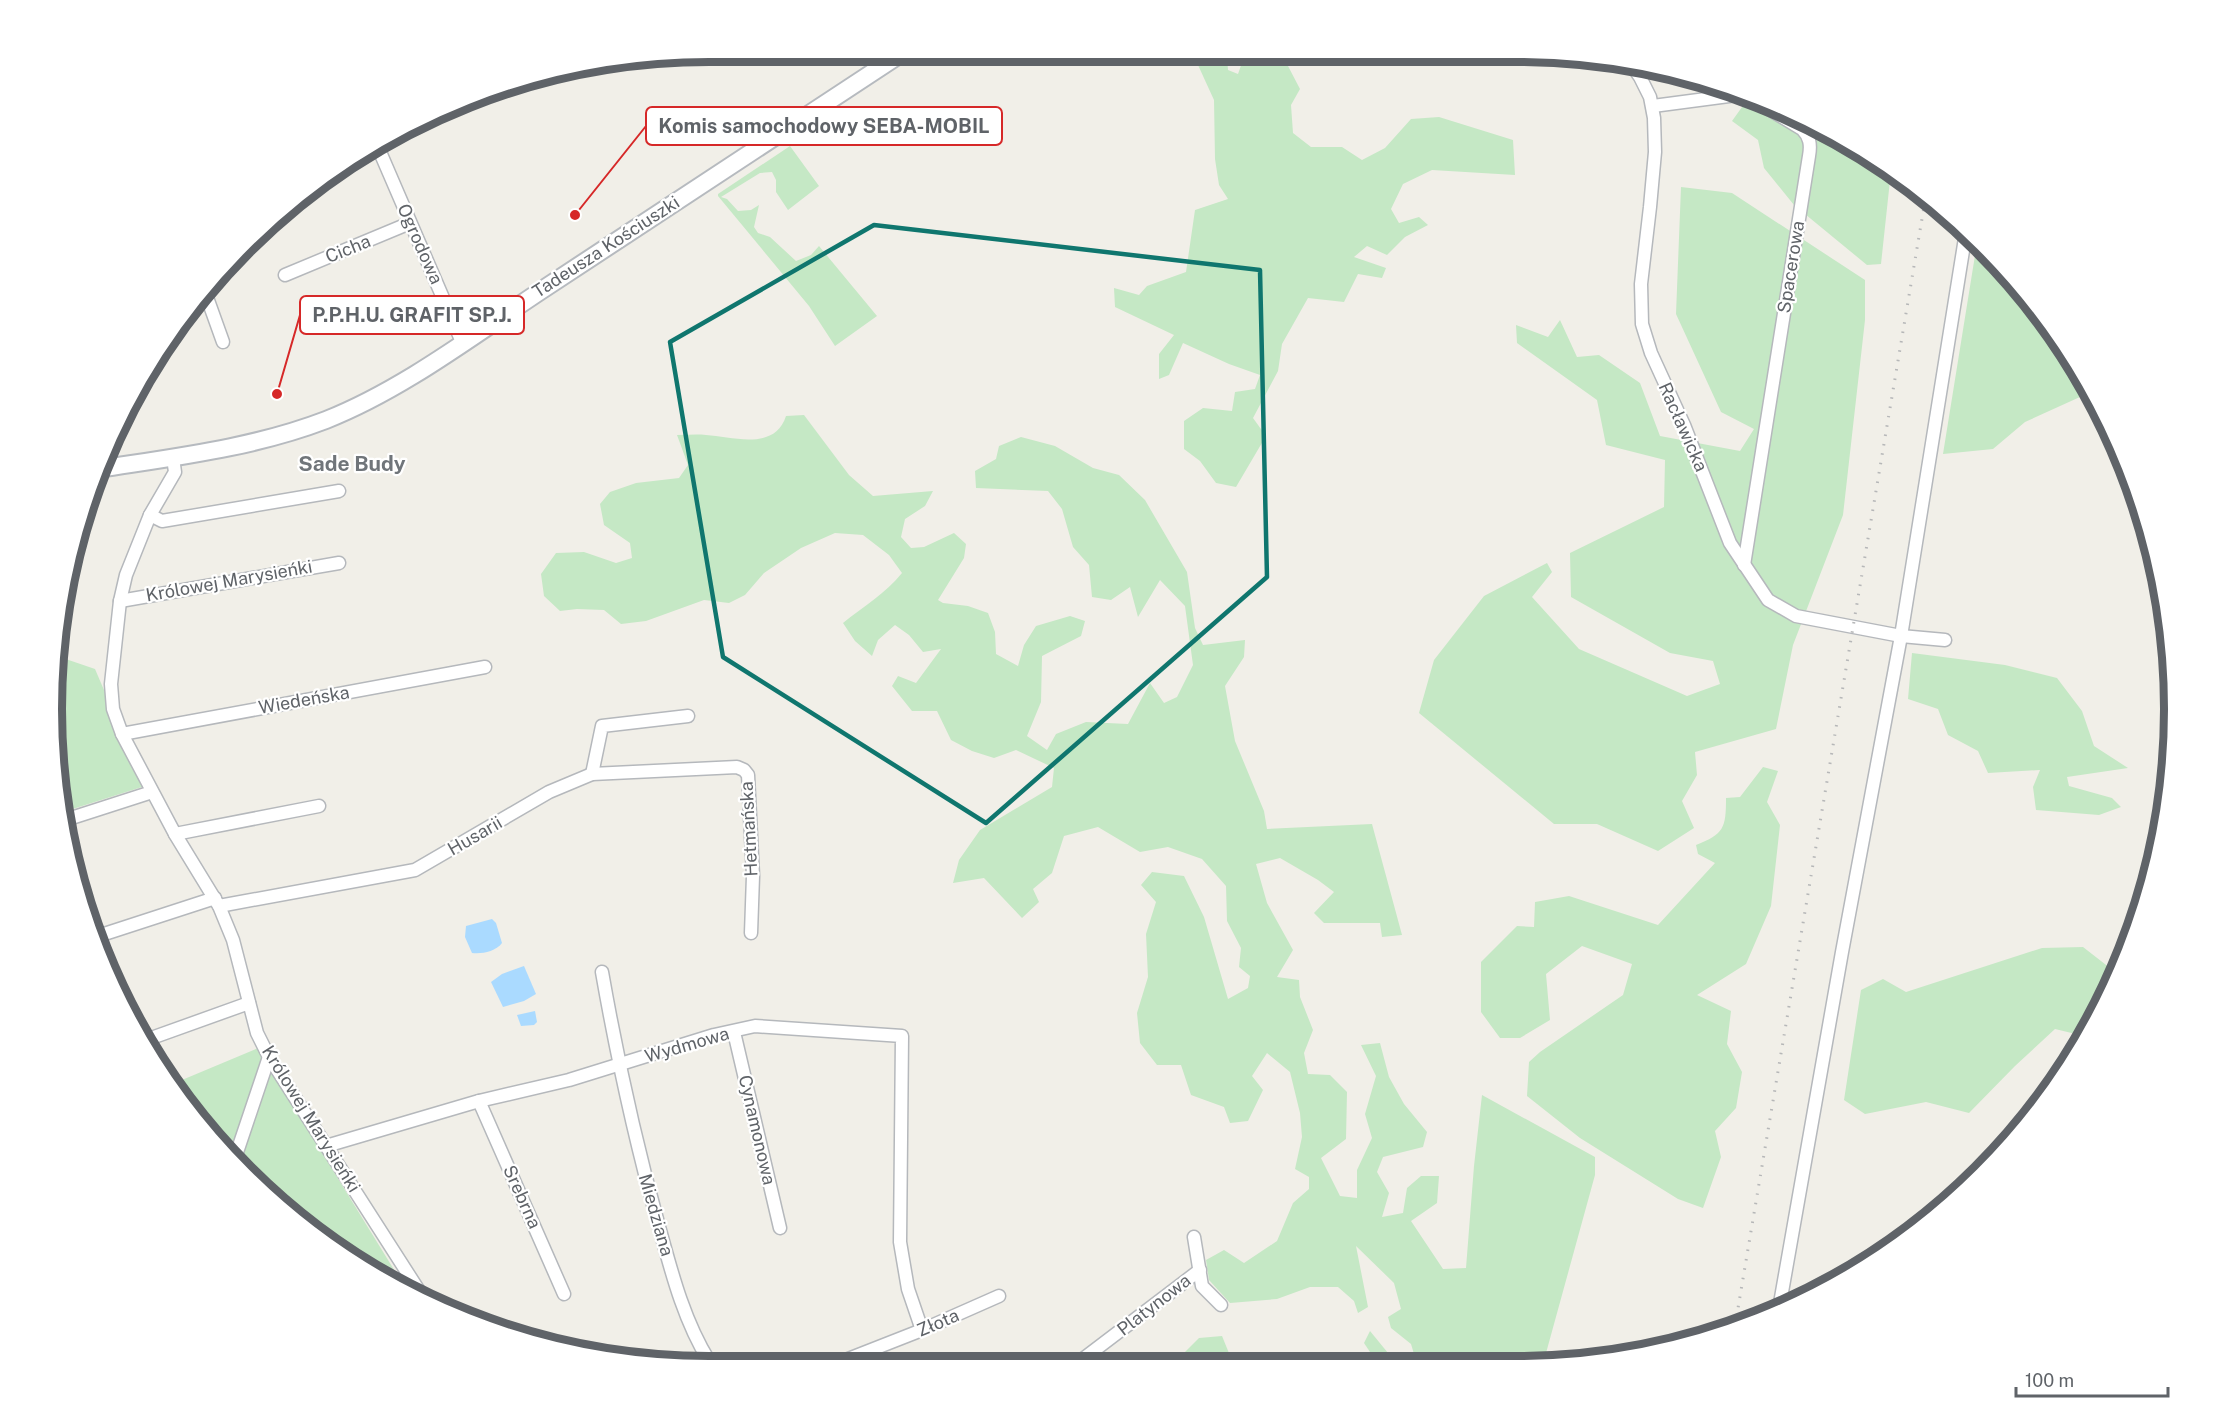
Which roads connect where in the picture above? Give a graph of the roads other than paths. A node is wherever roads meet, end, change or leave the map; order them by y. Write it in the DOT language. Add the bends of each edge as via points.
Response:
graph roads {
  1 [pos="888,62"];
  2 [pos="1638,73"];
  3 [pos="1726,96"];
  4 [pos="1653,106"];
  5 [pos="1791,122"];
  6 [pos="380,151"];
  7 [pos="410,223"];
  8 [pos="1965,241"];
  9 [pos="285,275"];
  10 [pos="208,299"];
  11 [pos="223,342"];
  12 [pos="462,342"];
  13 [pos="173,458"];
  14 [pos="109,468"];
  15 [pos="339,491"];
  16 [pos="150,515"];
  17 [pos="339,563"];
  18 [pos="1744,565"];
  19 [pos="120,601"];
  20 [pos="1901,636"];
  21 [pos="1945,640"];
  22 [pos="485,667"];
  23 [pos="687,716"];
  24 [pos="122,734"];
  25 [pos="592,774"];
  26 [pos="152,792"];
  27 [pos="319,806"];
  28 [pos="71,818"];
  29 [pos="175,834"];
  30 [pos="217,902"];
  31 [pos="751,933"];
  32 [pos="103,935"];
  33 [pos="602,972"];
  34 [pos="249,1003"];
  35 [pos="734,1032"];
  36 [pos="152,1038"];
  37 [pos="269,1057"];
  38 [pos="618,1064"];
  39 [pos="479,1101"];
  40 [pos="326,1146"];
  41 [pos="237,1151"];
  42 [pos="780,1228"];
  43 [pos="1194,1237"];
  44 [pos="1200,1270"];
  45 [pos="416,1286"];
  46 [pos="564,1294"];
  47 [pos="999,1296"];
  48 [pos="1781,1299"];
  49 [pos="1221,1305"];
  50 [pos="922,1330"];
  51 [pos="707,1356"];
  52 [pos="860,1356"];
  53 [pos="1087,1356"];
  1 -- 12 [label="main road, Tadeusza Kościuszki"];
  2 -- 4 [label="street, Racławicka"];
  3 -- 4 [label="street, Spacerowa"];
  4 -- 18 [label="street, Racławicka" via="1654,152 1641,284 1642,324 1730,543"];
  5 -- 18 [label="street, Spacerowa" via="1808,135 1809,156"];
  6 -- 7 [label="street, Ogrodowa"];
  7 -- 9 [label="street, Cicha"];
  7 -- 12 [label="street, Ogrodowa"];
  8 -- 20 [label="street"];
  10 -- 11 [label="street"];
  12 -- 13 [label="main road, Tadeusza Kościuszki" via="379,395 328,419 266,440"];
  13 -- 14 [label="main road, Tadeusza Kościuszki"];
  13 -- 16 [label="street, Królowej Marysieńki" via="175,472"];
  15 -- 16 [label="street" via="162,521"];
  16 -- 19 [label="street, Królowej Marysieńki"];
  17 -- 19 [label="street, Królowej Marysieńki"];
  18 -- 20 [label="street, Racławicka" via="1768,600 1796,616"];
  19 -- 24 [label="street, Królowej Marysieńki" via="111,684 113,708"];
  20 -- 21 [label="street, Racławicka"];
  20 -- 48 [label="street"];
  22 -- 24 [label="street, Wiedeńska"];
  23 -- 25 [label="street" via="602,726"];
  24 -- 26 [label="street, Królowej Marysieńki"];
  25 -- 30 [label="street, Husarii" via="549,792 415,870"];
  25 -- 31 [label="street, Hetmańska" via="736,767 744,770 748,775 753,876"];
  26 -- 28 [label="street"];
  26 -- 29 [label="street, Królowej Marysieńki"];
  27 -- 29 [label="street"];
  29 -- 30 [label="street, Królowej Marysieńki"];
  30 -- 32 [label="street, Husarii"];
  30 -- 34 [label="street, Królowej Marysieńki" via="233,940"];
  33 -- 38 [label="street, Miedziana"];
  34 -- 36 [label="street"];
  34 -- 37 [label="street, Królowej Marysieńki"];
  35 -- 38 [label="street, Wydmowa"];
  35 -- 42 [label="street, Cynamonowa"];
  35 -- 50 [label="street, Wydmowa" via="755,1026 902,1036 900,1242 908,1289"];
  37 -- 40 [label="street, Królowej Marysieńki"];
  37 -- 41 [label="street"];
  38 -- 39 [label="street, Wydmowa"];
  38 -- 51 [label="street, Miedziana" via="683,1308"];
  39 -- 40 [label="street, Wydmowa"];
  39 -- 46 [label="street, Srebrna"];
  40 -- 45 [label="street, Królowej Marysieńki"];
  43 -- 44 [label="street"];
  44 -- 49 [label="street" via="1202,1286"];
  44 -- 53 [label="street, Platynowa"];
  47 -- 50 [label="street, Złota"];
  50 -- 52 [label="street, Złota"];
}
